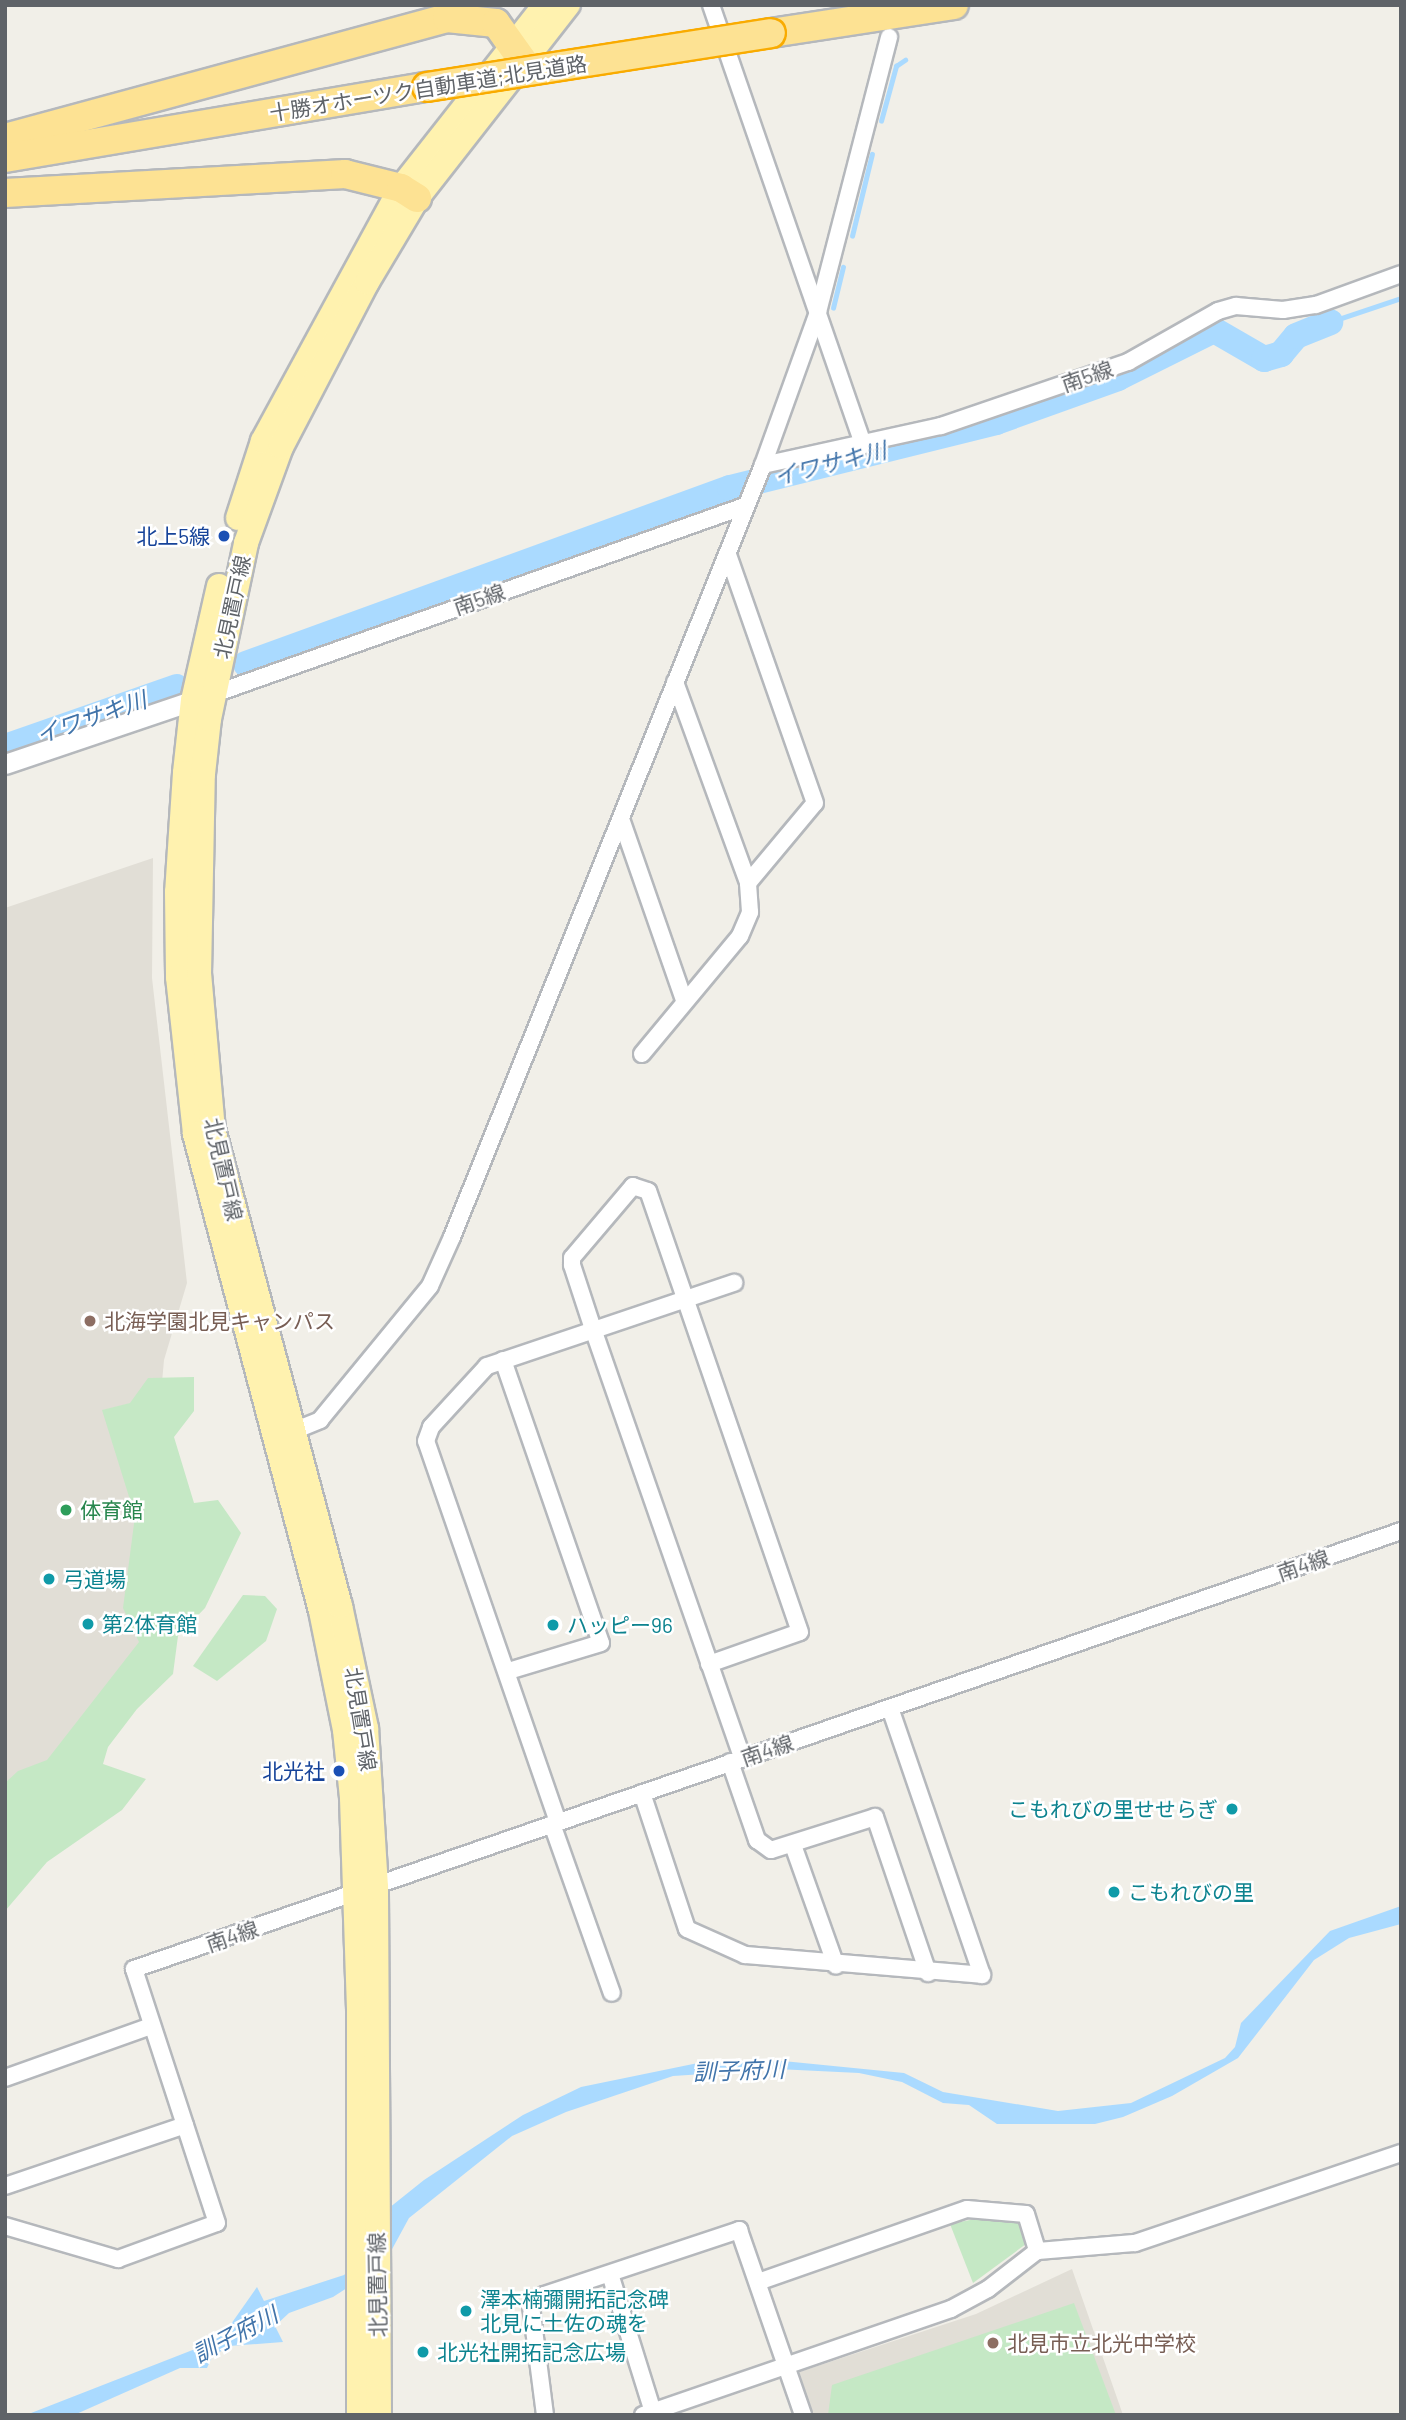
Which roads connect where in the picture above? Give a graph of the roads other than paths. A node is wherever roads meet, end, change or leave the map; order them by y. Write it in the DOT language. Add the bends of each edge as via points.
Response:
graph roads {
  1 [pos="545,5"];
  2 [pos="568,5"];
  3 [pos="711,5"];
  4 [pos="914,5"];
  5 [pos="954,5"];
  6 [pos="851,19"];
  7 [pos="889,37"];
  8 [pos="517,53"];
  9 [pos="5,138"];
  10 [pos="5,158"];
  11 [pos="5,193"];
  12 [pos="409,193"];
  13 [pos="1401,274"];
  14 [pos="818,312"];
  15 [pos="863,445"];
  16 [pos="759,475"];
  17 [pos="745,506"];
  18 [pos="728,555"];
  19 [pos="675,682"];
  20 [pos="204,697"];
  21 [pos="5,764"];
  22 [pos="621,819"];
  23 [pos="748,883"];
  24 [pos="684,1000"];
  25 [pos="642,1054"];
  26 [pos="734,1283"];
  27 [pos="685,1297"];
  28 [pos="593,1329"];
  29 [pos="503,1360"];
  30 [pos="283,1434"];
  31 [pos="1401,1531"];
  32 [pos="709,1664"];
  33 [pos="508,1671"];
  34 [pos="890,1708"];
  35 [pos="736,1760"];
  36 [pos="642,1793"];
  37 [pos="555,1823"];
  38 [pos="793,1845"];
  39 [pos="366,1890"];
  40 [pos="836,1966"];
  41 [pos="928,1973"];
  42 [pos="612,1993"];
  43 [pos="151,2025"];
  44 [pos="5,2078"];
  45 [pos="185,2124"];
  46 [pos="1401,2153"];
  47 [pos="5,2186"];
  48 [pos="5,2226"];
  49 [pos="1037,2251"];
  50 [pos="610,2274"];
  51 [pos="758,2282"];
  52 [pos="787,2367"];
  53 [pos="648,2413"];
  54 [pos="359,2415"];
  55 [pos="379,2415"];
  56 [pos="545,2415"];
  57 [pos="803,2415"];
  1 -- 8 [label="main road, 北見置戸線"];
  2 -- 8 [label="main road, 北見置戸線"];
  3 -- 14 [label="street"];
  4 -- 6 [label="highway, 十勝オホーツク自動車道;北見道路"];
  5 -- 6 [label="highway, 十勝オホーツク自動車道;北見道路"];
  6 -- 10 [label="highway, 十勝オホーツク自動車道;北見道路, bridge"];
  7 -- 14 [label="street"];
  8 -- 9 [label="highway" via="496,23 447,18"];
  8 -- 12 [label="main road, 北見置戸線"];
  11 -- 12 [label="highway" via="345,174"];
  12 -- 20 [label="main road, 北見置戸線" via="281,447 246,543"];
  13 -- 15 [label="street, 南5線" via="1316,305 1283,310 1236,306 1219,311 1128,362 941,426"];
  14 -- 15 [label="street"];
  14 -- 16 [label="street"];
  15 -- 16 [label="street, 南5線"];
  16 -- 17 [label="street"];
  17 -- 18 [label="street"];
  17 -- 20 [label="street, 南5線"];
  18 -- 19 [label="street"];
  18 -- 23 [label="street" via="815,803"];
  19 -- 22 [label="street"];
  19 -- 23 [label="street"];
  20 -- 21 [label="street"];
  20 -- 30 [label="main road, 北見置戸線" via="198,886 204,1051 213,1129"];
  22 -- 24 [label="street"];
  22 -- 30 [label="street" via="430,1286 320,1420"];
  23 -- 24 [label="street" via="750,912 740,936"];
  24 -- 25 [label="street"];
  26 -- 27 [label="street"];
  27 -- 28 [label="street"];
  27 -- 28 [label="street" via="648,1191 633,1186 572,1258"];
  27 -- 32 [label="street" via="800,1632"];
  28 -- 29 [label="street"];
  28 -- 32 [label="street"];
  29 -- 33 [label="street" via="487,1366 431,1427 426,1441"];
  29 -- 33 [label="street" via="601,1643"];
  30 -- 39 [label="main road, 北見置戸線" via="345,1730"];
  31 -- 34 [label="street, 南4線"];
  32 -- 35 [label="street"];
  33 -- 37 [label="street"];
  34 -- 35 [label="street, 南4線"];
  34 -- 41 [label="street" via="982,1975"];
  35 -- 36 [label="street, 南4線"];
  35 -- 38 [label="street" via="757,1840 772,1850"];
  36 -- 37 [label="street, 南4線"];
  36 -- 40 [label="street" via="687,1929 745,1955"];
  37 -- 39 [label="street, 南4線"];
  37 -- 42 [label="street"];
  38 -- 40 [label="street"];
  38 -- 41 [label="street" via="875,1817"];
  39 -- 43 [label="street, 南4線" via="134,1969"];
  39 -- 54 [label="main road, 北見置戸線" via="356,2182"];
  39 -- 55 [label="main road, 北見置戸線"];
  40 -- 41 [label="street"];
  43 -- 44 [label="street"];
  43 -- 45 [label="street"];
  45 -- 47 [label="street"];
  45 -- 48 [label="street" via="217,2223 118,2259"];
  46 -- 49 [label="street" via="1135,2244"];
  49 -- 51 [label="street" via="1026,2214 967,2209"];
  49 -- 52 [label="street" via="988,2289 951,2309"];
  50 -- 51 [label="street" via="739,2230"];
  50 -- 53 [label="street"];
  50 -- 56 [label="street" via="544,2295 531,2306"];
  51 -- 52 [label="street"];
  52 -- 53 [label="street"];
  52 -- 57 [label="street"];
}
